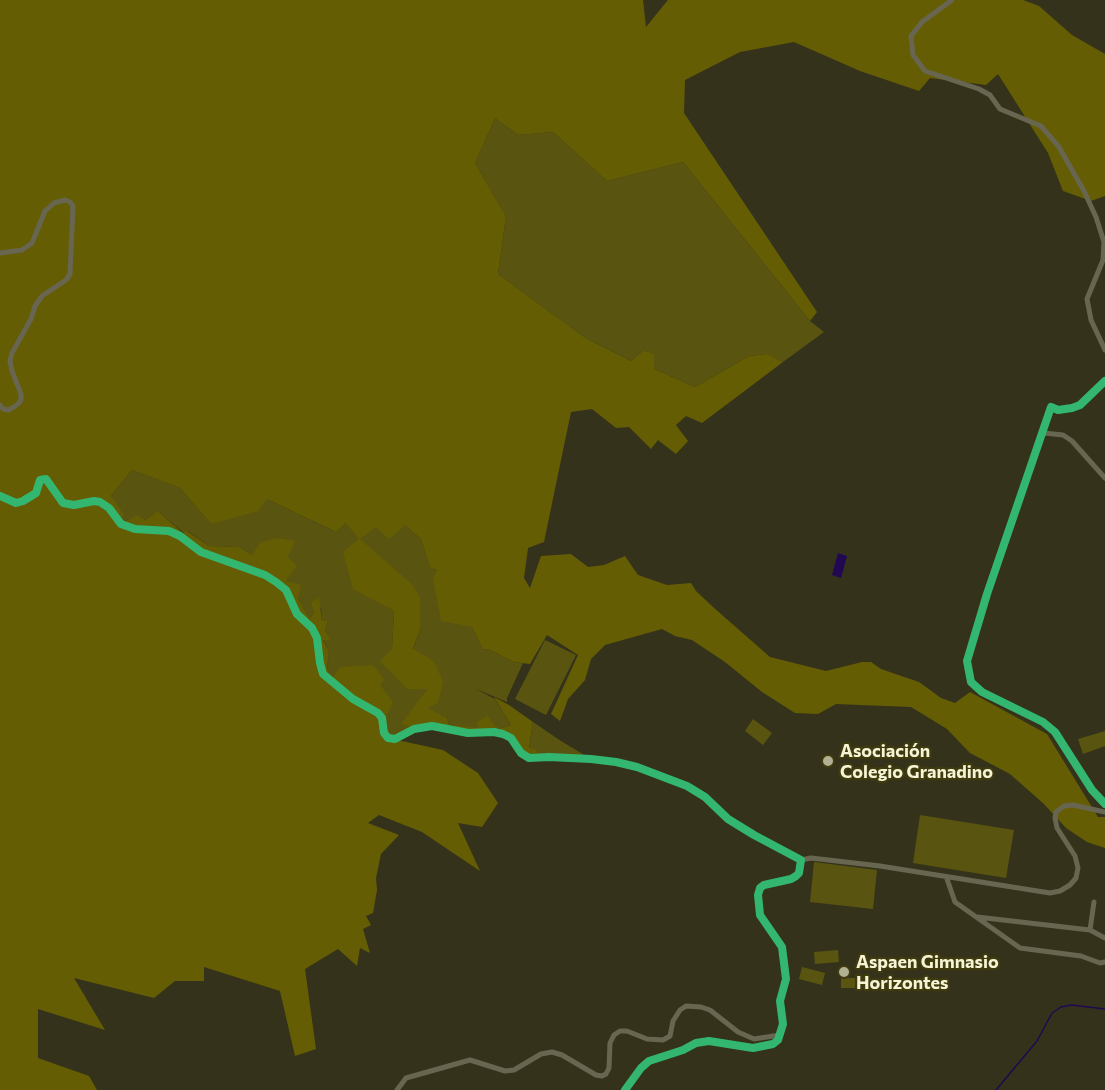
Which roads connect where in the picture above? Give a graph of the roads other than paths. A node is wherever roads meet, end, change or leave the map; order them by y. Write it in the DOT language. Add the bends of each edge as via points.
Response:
graph roads {
  1 [pos="952,0"];
  2 [pos="0,253"];
  3 [pos="1105,350"];
  4 [pos="1105,381"];
  5 [pos="0,405"];
  6 [pos="1044,433"];
  7 [pos="1105,478"];
  8 [pos="0,496"];
  9 [pos="1105,804"];
  10 [pos="1105,812"];
  11 [pos="801,860"];
  12 [pos="947,879"];
  13 [pos="1095,902"];
  14 [pos="975,917"];
  15 [pos="1090,930"];
  16 [pos="1105,938"];
  17 [pos="1105,962"];
  18 [pos="780,1035"];
  19 [pos="397,1090"];
  20 [pos="625,1090"];
  1 -- 3 [label="street" via="922,22 911,36 913,55 925,71 979,89 990,95 1000,109 1041,126 1059,147 1084,191 1104,242 1103,260 1087,299 1091,320"];
  2 -- 5 [label="street" via="22,250 32,243 45,211 54,203 65,200 73,206 70,274 42,296 12,353 10,361 21,400 9,410"];
  4 -- 6 [label="street" via="1080,405 1058,410 1051,407"];
  6 -- 7 [label="street" via="1063,435 1072,441"];
  6 -- 9 [label="street" via="987,594 967,662 968,672 971,682 982,692 1043,722 1055,732"];
  8 -- 11 [label="street" via="16,503 23,501 36,493 40,480 46,479 63,503 105,504 121,524 169,531 201,552 265,575 286,590 297,614 312,628 323,674 353,699 378,712 388,738 432,726 468,733 494,732 511,738 529,758 591,759 637,767 687,786 754,836"];
  10 -- 12 [label="street" via="1073,805 1056,812 1057,828 1078,868 1076,878 1060,891 1050,894"];
  11 -- 12 [label="street" via="880,866"];
  11 -- 18 [label="street" via="796,876 764,885 758,895 760,915 782,947 786,979 780,1001"];
  12 -- 14 [label="street" via="955,902"];
  13 -- 15 [label="street"];
  14 -- 15 [label="street"];
  14 -- 17 [label="street" via="1020,948"];
  15 -- 16 [label="street"];
  18 -- 19 [label="street" via="754,1040 710,1010 686,1006 673,1021 670,1036 663,1040 627,1031 614,1035 609,1068 602,1076 552,1052 505,1071 470,1060 406,1078"];
  18 -- 20 [label="street" via="773,1044 753,1048 709,1041 696,1043 652,1059"];
}
